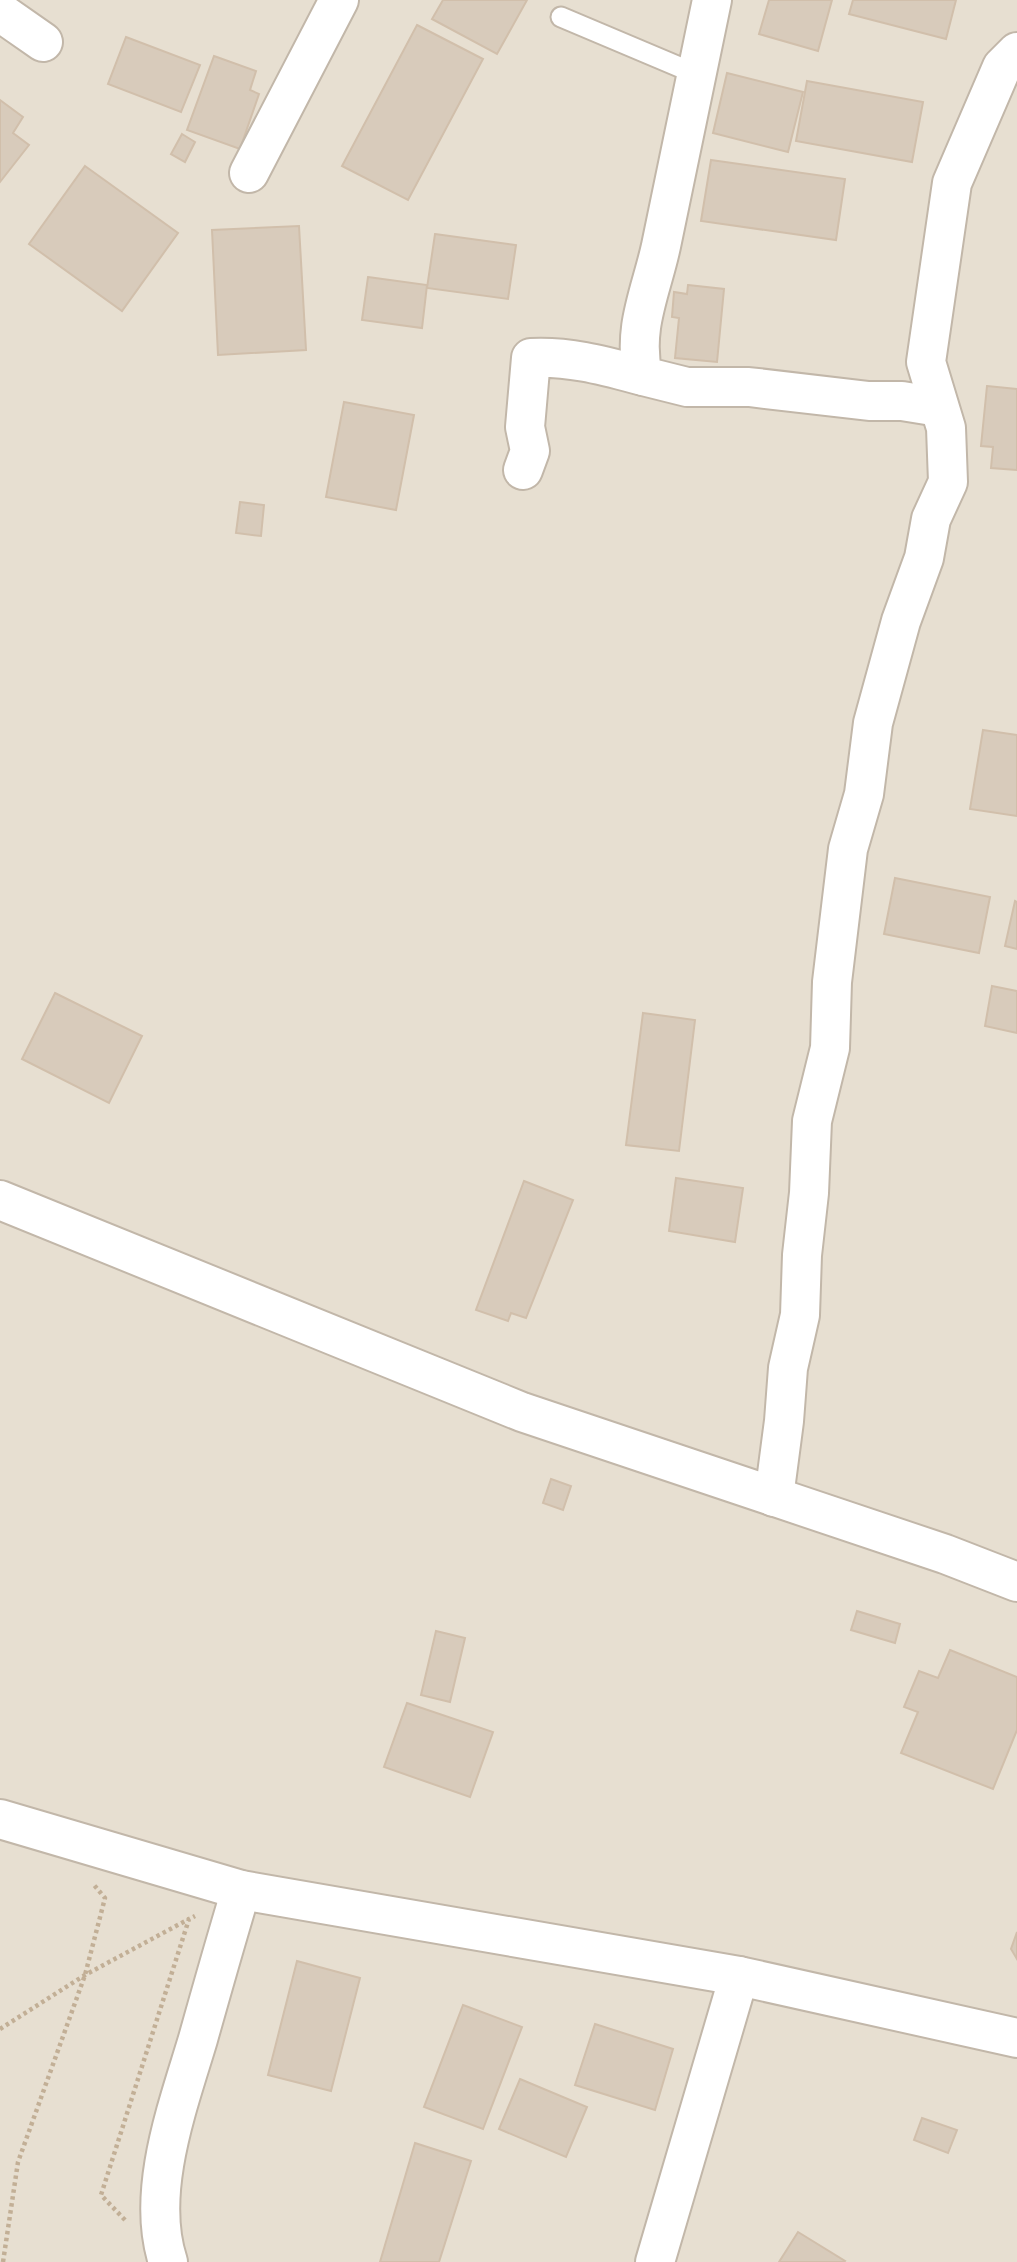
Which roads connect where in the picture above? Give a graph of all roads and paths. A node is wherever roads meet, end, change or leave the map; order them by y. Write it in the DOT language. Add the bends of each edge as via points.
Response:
graph roads {
  1 [pos="339,0"];
  2 [pos="712,0"];
  3 [pos="0,12"];
  4 [pos="561,17"];
  5 [pos="43,42"];
  6 [pos="1017,52"];
  7 [pos="696,75"];
  8 [pos="249,173"];
  9 [pos="643,376"];
  10 [pos="939,407"];
  11 [pos="523,470"];
  12 [pos="0,1200"];
  13 [pos="774,1497"];
  14 [pos="1017,1582"];
  15 [pos="0,1819"];
  16 [pos="88,1877"];
  17 [pos="241,1890"];
  18 [pos="189,1919"];
  19 [pos="85,1975"];
  20 [pos="739,1976"];
  21 [pos="0,2029"];
  22 [pos="1017,2038"];
  23 [pos="2,2262"];
  24 [pos="169,2262"];
  25 [pos="655,2262"];
  1 -- 8 [label="street"];
  2 -- 7 [label="street"];
  3 -- 5 [label="street"];
  4 -- 7 [label="lane"];
  6 -- 10 [label="street" via="1002,67 951,183 926,362"];
  7 -- 9 [label="street" via="642,316 638,353"];
  9 -- 10 [label="street" via="687,387 749,387"];
  9 -- 11 [label="street" via="585,361 531,358 525,427 530,451"];
  10 -- 13 [label="street" via="946,428 948,482 931,519 924,558 873,723 864,794 848,849 832,982 830,1048 812,1121 800,1315 788,1368"];
  12 -- 13 [label="street" via="522,1412"];
  13 -- 14 [label="street"];
  15 -- 17 [label="street"];
  16 -- 19 [label="path" via="105,1898"];
  17 -- 20 [label="street"];
  17 -- 24 [label="street" via="165,2166 160,2206"];
  18 -- 19 [label="path"];
  19 -- 21 [label="path"];
  19 -- 23 [label="path" via="18,2162"];
  20 -- 22 [label="street"];
  20 -- 25 [label="street"];
}
